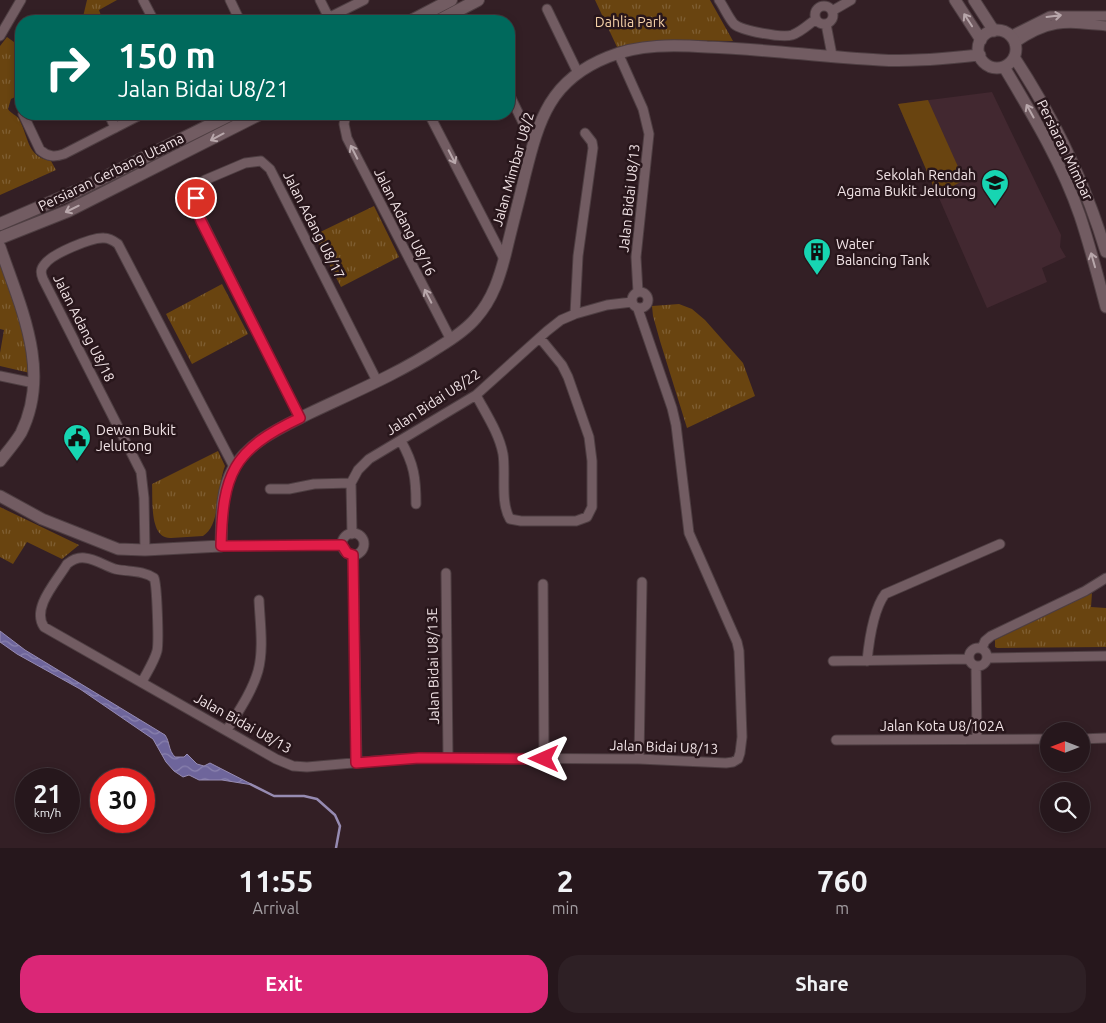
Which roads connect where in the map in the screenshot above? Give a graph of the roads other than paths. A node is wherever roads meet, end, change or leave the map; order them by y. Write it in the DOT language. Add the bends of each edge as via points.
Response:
graph roads {
  1 [pos="21,0"];
  2 [pos="144,0"];
  3 [pos="230,0"];
  4 [pos="320,0"];
  5 [pos="364,0"];
  6 [pos="451,0"];
  7 [pos="719,0"];
  8 [pos="851,0"];
  9 [pos="955,0"];
  10 [pos="974,0"];
  11 [pos="475,1"];
  12 [pos="819,3"];
  13 [pos="547,9"];
  14 [pos="832,11"];
  15 [pos="151,15"];
  16 [pos="237,15"];
  17 [pos="325,15"];
  18 [pos="334,15"];
  19 [pos="422,15"];
  20 [pos="449,15"];
  21 [pos="1106,16"];
  22 [pos="816,19"];
  23 [pos="826,24"];
  24 [pos="1106,26"];
  25 [pos="994,31"];
  26 [pos="0,36"];
  27 [pos="1012,39"];
  28 [pos="981,40"];
  29 [pos="618,53"];
  30 [pos="832,55"];
  31 [pos="980,55"];
  32 [pos="1014,57"];
  33 [pos="1004,67"];
  34 [pos="578,73"];
  35 [pos="515,106"];
  36 [pos="26,120"];
  37 [pos="112,120"];
  38 [pos="130,120"];
  39 [pos="220,120"];
  40 [pos="248,120"];
  41 [pos="345,120"];
  42 [pos="432,120"];
  43 [pos="115,128"];
  44 [pos="585,133"];
  45 [pos="533,143"];
  46 [pos="0,224"];
  47 [pos="0,238"];
  48 [pos="0,246"];
  49 [pos="1106,252"];
  50 [pos="504,259"];
  51 [pos="638,292"];
  52 [pos="635,305"];
  53 [pos="1106,308"];
  54 [pos="575,314"];
  55 [pos="540,338"];
  56 [pos="451,340"];
  57 [pos="2,377"];
  58 [pos="377,381"];
  59 [pos="34,386"];
  60 [pos="476,395"];
  61 [pos="300,418"];
  62 [pos="401,441"];
  63 [pos="0,460"];
  64 [pos="234,467"];
  65 [pos="351,483"];
  66 [pos="270,489"];
  67 [pos="0,496"];
  68 [pos="416,504"];
  69 [pos="352,534"];
  70 [pos="1000,544"];
  71 [pos="342,545"];
  72 [pos="221,546"];
  73 [pos="145,550"];
  74 [pos="353,555"];
  75 [pos="446,573"];
  76 [pos="1106,578"];
  77 [pos="642,582"];
  78 [pos="543,584"];
  79 [pos="259,600"];
  80 [pos="982,648"];
  81 [pos="1106,656"];
  82 [pos="988,658"];
  83 [pos="969,659"];
  84 [pos="867,660"];
  85 [pos="833,661"];
  86 [pos="976,666"];
  87 [pos="142,682"];
  88 [pos="227,730"];
  89 [pos="1090,738"];
  90 [pos="1106,738"];
  91 [pos="977,739"];
  92 [pos="1040,739"];
  93 [pos="836,740"];
  94 [pos="448,758"];
  95 [pos="544,759"];
  96 [pos="639,759"];
  97 [pos="356,763"];
  1 -- 26 [label="street"];
  2 -- 15 [label="street"];
  3 -- 16 [label="street"];
  4 -- 17 [label="street"];
  5 -- 18 [label="street"];
  6 -- 19 [label="main road"];
  7 -- 22 [label="street" via="734,24 749,30 793,35"];
  8 -- 14 [label="street"];
  28 -- 9 [label="street, one-way"];
  10 -- 25 [label="street"];
  11 -- 20 [label="main road"];
  12 -- 14 [label="street"];
  12 -- 22 [label="street"];
  13 -- 34 [label="street"];
  14 -- 23 [label="street" via="832,19"];
  27 -- 21 [label="street, one-way" via="1050,16"];
  22 -- 23 [label="street"];
  23 -- 30 [label="street"];
  24 -- 27 [label="street" via="1050,25"];
  25 -- 27 [label="street" via="1000,30"];
  25 -- 28 [label="street"];
  27 -- 32 [label="street"];
  28 -- 31 [label="street"];
  29 -- 30 [label="street, Jalan Mimbar U8/2" via="652,47 690,46"];
  29 -- 34 [label="street, Jalan Mimbar U8/2"];
  29 -- 51 [label="street, Jalan Bidai U8/13" via="643,109 649,134 636,257"];
  30 -- 31 [label="street, Jalan Mimbar U8/2" via="913,61"];
  31 -- 33 [label="street" via="982,61 992,67"];
  32 -- 33 [label="street"];
  32 -- 49 [label="street, Persiaran Mimbar" via="1065,143"];
  53 -- 33 [label="street, Persiaran Mimbar, one-way" via="1075,204 1042,133"];
  34 -- 45 [label="street, Jalan Mimbar U8/2" via="549,104"];
  35 -- 45 [label="street"];
  36 -- 43 [label="street" via="40,150 51,156 64,154"];
  37 -- 43 [label="street"];
  38 -- 43 [label="street"];
  39 -- 46 [label="main road, Persiaran Gerbang Utama" via="77,191"];
  40 -- 47 [label="main road, Persiaran Gerbang Utama, one-way" via="68,212"];
  56 -- 41 [label="street, Jalan Adang U8/16, one-way" via="347,138"];
  42 -- 50 [label="street, one-way"];
  44 -- 54 [label="street" via="593,148 578,256"];
  45 -- 50 [label="street, Jalan Mimbar U8/2"];
  48 -- 59 [label="street" via="28,328 34,359"];
  50 -- 56 [label="street, Jalan Mimbar U8/2" via="493,293 484,308"];
  51 -- 52 [label="street" via="633,296"];
  51 -- 52 [label="street" via="647,295 648,302 645,307"];
  52 -- 54 [label="street, Jalan Bidai U8/22" via="607,305"];
  52 -- 96 [label="street, Jalan Bidai U8/13" via="672,408 689,533 738,642 742,737 738,759 733,762"];
  54 -- 55 [label="street, Jalan Bidai U8/22" via="553,325"];
  55 -- 60 [label="street, Jalan Bidai U8/22"];
  55 -- 60 [label="street" via="568,377 589,436 592,507 587,517 576,521 510,519 506,509 501,445"];
  56 -- 58 [label="street, Jalan Mimbar U8/2"];
  57 -- 59 [label="street" via="20,379"];
  58 -- 61 [label="street, Jalan Mimbar U8/2"];
  58 -- 61 [label="street, Jalan Adang U8/17" via="270,169 262,161 253,161 205,180 197,191 198,213"];
  59 -- 63 [label="street" via="31,407 21,432"];
  60 -- 62 [label="street, Jalan Bidai U8/22"];
  61 -- 64 [label="street, Jalan Mimbar U8/2" via="269,433"];
  62 -- 65 [label="street, Jalan Bidai U8/22" via="369,459"];
  62 -- 68 [label="street" via="415,473"];
  64 -- 72 [label="street, Jalan Mimbar U8/2" via="224,497"];
  64 -- 73 [label="street, Jalan Adang U8/18" via="118,244 109,238 96,238 56,255 44,264 41,270 43,279 141,472"];
  65 -- 66 [label="street"];
  65 -- 69 [label="street"];
  67 -- 73 [label="street" via="42,519 110,546"];
  69 -- 71 [label="street" via="344,539"];
  69 -- 74 [label="street" via="358,536 363,544 362,550"];
  70 -- 84 [label="street" via="885,594 880,600 869,639"];
  71 -- 72 [label="street"];
  71 -- 74 [label="street" via="347,553"];
  72 -- 73 [label="street"];
  74 -- 97 [label="street"];
  75 -- 94 [label="street, Jalan Bidai U8/13E"];
  76 -- 80 [label="street" via="991,636"];
  77 -- 96 [label="street"];
  78 -- 95 [label="street"];
  79 -- 88 [label="street" via="258,672"];
  80 -- 82 [label="street"];
  80 -- 83 [label="street" via="971,651"];
  81 -- 82 [label="street"];
  82 -- 86 [label="street" via="983,665"];
  83 -- 84 [label="street"];
  83 -- 86 [label="street"];
  84 -- 85 [label="street"];
  86 -- 91 [label="street"];
  87 -- 87 [label="street, Jalan Bidai U8/13" via="158,647 154,578 83,557 67,564 43,603 41,623"];
  87 -- 88 [label="street, Jalan Bidai U8/13"];
  88 -- 97 [label="street, Jalan Bidai U8/13" via="293,766"];
  89 -- 90 [label="street"];
  91 -- 92 [label="street, Jalan Kota U8/102A"];
  91 -- 93 [label="street, Jalan Kota U8/102A"];
  94 -- 95 [label="street, Jalan Bidai U8/13"];
  94 -- 97 [label="street, Jalan Bidai U8/13"];
  95 -- 96 [label="street, Jalan Bidai U8/13"];
}
